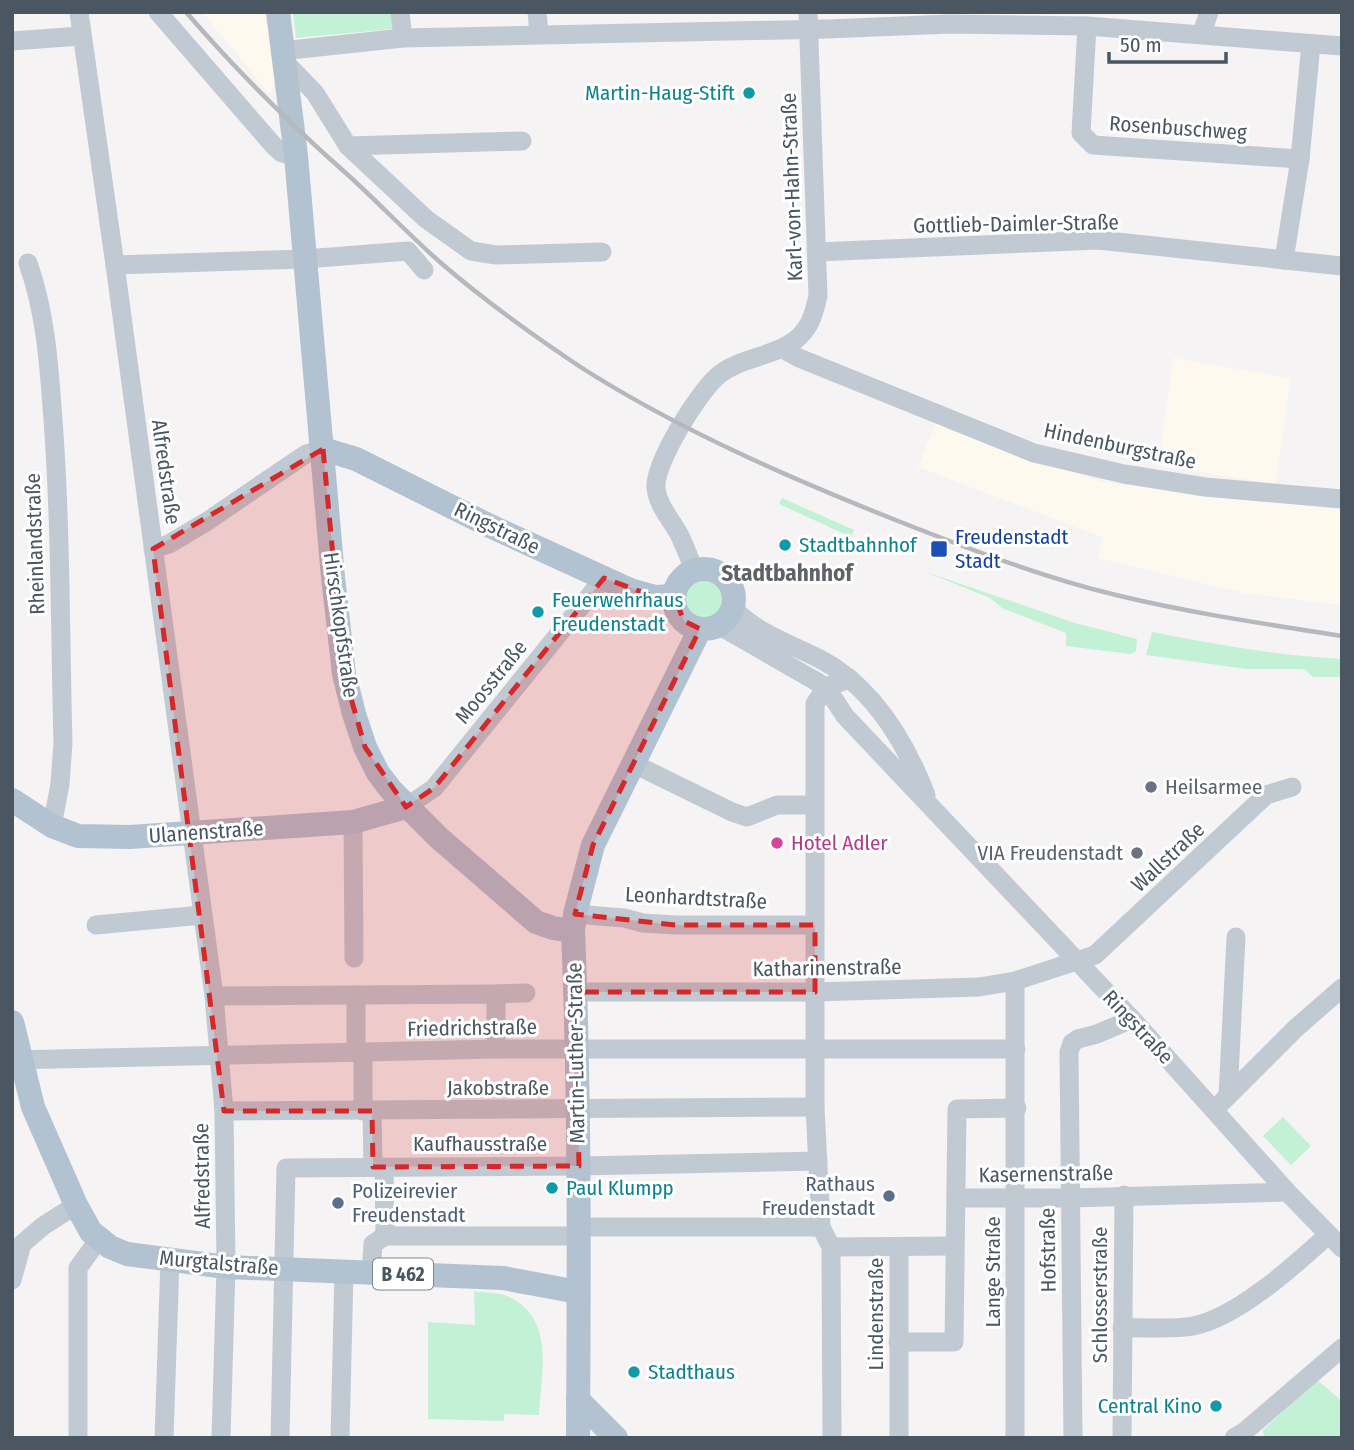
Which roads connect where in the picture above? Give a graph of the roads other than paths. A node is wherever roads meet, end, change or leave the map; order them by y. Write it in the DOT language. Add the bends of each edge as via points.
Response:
graph roads {
  1 [pos="79,12"];
  2 [pos="158,12"];
  3 [pos="278,12"];
  4 [pos="400,12"];
  5 [pos="537,12"];
  6 [pos="669,12"];
  7 [pos="1209,12"];
  8 [pos="952,18"];
  9 [pos="809,21"];
  10 [pos="1087,26"];
  11 [pos="671,32"];
  12 [pos="1202,33"];
  13 [pos="539,34"];
  14 [pos="81,36"];
  15 [pos="403,38"];
  16 [pos="12,41"];
  17 [pos="1311,44"];
  18 [pos="1342,46"];
  19 [pos="282,56"];
  20 [pos="522,141"];
  21 [pos="348,146"];
  22 [pos="296,156"];
  23 [pos="1300,159"];
  24 [pos="602,252"];
  25 [pos="817,252"];
  26 [pos="305,259"];
  27 [pos="1284,260"];
  28 [pos="28,263"];
  29 [pos="115,265"];
  30 [pos="1342,267"];
  31 [pos="424,270"];
  32 [pos="783,349"];
  33 [pos="323,449"];
  34 [pos="1342,499"];
  35 [pos="153,549"];
  36 [pos="694,571"];
  37 [pos="604,578"];
  38 [pos="674,596"];
  39 [pos="717,621"];
  40 [pos="850,679"];
  41 [pos="826,687"];
  42 [pos="911,757"];
  43 [pos="632,763"];
  44 [pos="902,776"];
  45 [pos="1293,787"];
  46 [pos="12,800"];
  47 [pos="813,805"];
  48 [pos="406,807"];
  49 [pos="931,808"];
  50 [pos="353,822"];
  51 [pos="52,826"];
  52 [pos="191,833"];
  53 [pos="202,915"];
  54 [pos="574,923"];
  55 [pos="96,925"];
  56 [pos="815,925"];
  57 [pos="1236,937"];
  58 [pos="354,958"];
  59 [pos="1075,961"];
  60 [pos="1015,981"];
  61 [pos="1342,988"];
  62 [pos="575,992"];
  63 [pos="815,992"];
  64 [pos="526,993"];
  65 [pos="496,994"];
  66 [pos="356,995"];
  67 [pos="214,996"];
  68 [pos="1132,1019"];
  69 [pos="12,1023"];
  70 [pos="496,1049"];
  71 [pos="1016,1049"];
  72 [pos="577,1050"];
  73 [pos="816,1050"];
  74 [pos="360,1053"];
  75 [pos="219,1055"];
  76 [pos="17,1060"];
  77 [pos="1222,1103"];
  78 [pos="815,1107"];
  79 [pos="1017,1108"];
  80 [pos="578,1110"];
  81 [pos="224,1111"];
  82 [pos="368,1111"];
  83 [pos="818,1161"];
  84 [pos="579,1166"];
  85 [pos="379,1167"];
  86 [pos="1287,1192"];
  87 [pos="1124,1195"];
  88 [pos="956,1198"];
  89 [pos="1070,1198"];
  90 [pos="1016,1199"];
  91 [pos="76,1205"];
  92 [pos="821,1227"];
  93 [pos="578,1232"];
  94 [pos="385,1236"];
  95 [pos="99,1239"];
  96 [pos="1335,1241"];
  97 [pos="954,1246"];
  98 [pos="831,1247"];
  99 [pos="899,1247"];
  100 [pos="170,1260"];
  101 [pos="226,1268"];
  102 [pos="283,1269"];
  103 [pos="344,1272"];
  104 [pos="371,1273"];
  105 [pos="12,1280"];
  106 [pos="578,1292"];
  107 [pos="1122,1328"];
  108 [pos="898,1342"];
  109 [pos="1342,1348"];
  110 [pos="578,1400"];
  111 [pos="78,1438"];
  112 [pos="164,1438"];
  113 [pos="221,1438"];
  114 [pos="280,1438"];
  115 [pos="340,1438"];
  116 [pos="578,1438"];
  117 [pos="616,1438"];
  118 [pos="832,1438"];
  119 [pos="899,1438"];
  120 [pos="1015,1438"];
  121 [pos="1073,1438"];
  122 [pos="1122,1438"];
  123 [pos="1234,1438"];
  1 -- 14 [label="street, Alfredstraße"];
  2 -- 22 [label="street" via="274,146"];
  3 -- 19 [label="main road, Hirschkopfstraße"];
  4 -- 15 [label="street"];
  5 -- 13 [label="street"];
  6 -- 11 [label="street"];
  7 -- 12 [label="street"];
  8 -- 9 [label="street"];
  8 -- 10 [label="street"];
  9 -- 11 [label="street"];
  9 -- 25 [label="street, Karl-von-Hahn-Straße"];
  10 -- 12 [label="street"];
  10 -- 23 [label="street, Rosenbuschweg" via="1081,133 1093,145"];
  11 -- 13 [label="street"];
  12 -- 17 [label="street"];
  13 -- 15 [label="street"];
  14 -- 16 [label="street"];
  14 -- 29 [label="street, Alfredstraße"];
  15 -- 19 [label="street"];
  17 -- 18 [label="street"];
  17 -- 23 [label="street"];
  19 -- 21 [label="street" via="315,93"];
  19 -- 22 [label="main road, Hirschkopfstraße"];
  20 -- 21 [label="street"];
  21 -- 24 [label="street" via="426,219 471,251 496,255"];
  22 -- 26 [label="main road, Hirschkopfstraße"];
  23 -- 27 [label="street"];
  25 -- 27 [label="street, Gottlieb-Daimler-Straße" via="1098,240"];
  25 -- 32 [label="street, Karl-von-Hahn-Straße" via="818,296 811,321 798,339"];
  26 -- 29 [label="street"];
  26 -- 31 [label="street" via="408,251"];
  26 -- 33 [label="main road, Hirschkopfstraße"];
  27 -- 30 [label="street, Gottlieb-Daimler-Straße"];
  28 -- 51 [label="street, Rheinlandstraße" via="39,292 47,340 56,458 63,744"];
  29 -- 35 [label="street, Alfredstraße"];
  32 -- 34 [label="street, Hindenburgstraße" via="1034,453 1205,487"];
  32 -- 36 [label="street, Karl-von-Hahn-Straße" via="719,375 699,397 658,468 656,489"];
  33 -- 35 [label="street" via="306,454 206,522"];
  33 -- 37 [label="main road, Ringstraße" via="356,459"];
  33 -- 48 [label="main road, Hirschkopfstraße" via="344,674 365,747 378,773"];
  35 -- 52 [label="street, Alfredstraße"];
  36 -- 38 [label="main road" via="681,580"];
  36 -- 39 [label="main road" via="713,570 733,590"];
  37 -- 38 [label="main road, Ringstraße" via="655,597"];
  37 -- 48 [label="street, Moosstraße" via="434,788"];
  38 -- 39 [label="main road" via="684,621"];
  39 -- 40 [label="street, Ringstraße" via="757,628"];
  39 -- 41 [label="street, Ringstraße"];
  39 -- 43 [label="main road, Martin-Luther-Straße"];
  40 -- 41 [label="street"];
  40 -- 42 [label="street, Ringstraße" via="878,707"];
  41 -- 44 [label="street, Ringstraße" via="845,716"];
  41 -- 47 [label="street" via="815,704"];
  42 -- 44 [label="street"];
  42 -- 49 [label="street, Ringstraße"];
  43 -- 47 [label="street" via="747,817 777,805"];
  43 -- 54 [label="main road, Martin-Luther-Straße" via="593,845"];
  44 -- 49 [label="street, Ringstraße"];
  45 -- 59 [label="street, Wallstraße" via="1266,795 1095,955"];
  46 -- 51 [label="main road, Ulanenstraße"];
  47 -- 56 [label="street"];
  48 -- 50 [label="main road, Ulanenstraße"];
  48 -- 54 [label="main road, Hirschkopfstraße" via="536,922 553,928"];
  49 -- 59 [label="street, Ringstraße"];
  50 -- 52 [label="main road, Ulanenstraße"];
  50 -- 58 [label="street"];
  51 -- 52 [label="main road, Ulanenstraße" via="78,836"];
  52 -- 53 [label="street, Alfredstraße"];
  53 -- 55 [label="street"];
  53 -- 67 [label="street, Alfredstraße"];
  54 -- 56 [label="street, Leonhardtstraße"];
  54 -- 62 [label="main road, Martin-Luther-Straße"];
  56 -- 63 [label="street"];
  57 -- 77 [label="street"];
  59 -- 60 [label="street, Katharinenstraße"];
  59 -- 68 [label="street, Ringstraße"];
  60 -- 63 [label="street, Katharinenstraße" via="979,987"];
  60 -- 71 [label="street, Lange Straße"];
  61 -- 77 [label="street" via="1296,1027"];
  62 -- 63 [label="street, Katharinenstraße"];
  62 -- 72 [label="main road, Martin-Luther-Straße"];
  63 -- 73 [label="street"];
  64 -- 65 [label="street"];
  65 -- 66 [label="street"];
  65 -- 70 [label="street"];
  66 -- 67 [label="street"];
  66 -- 74 [label="street"];
  67 -- 75 [label="street, Alfredstraße"];
  68 -- 77 [label="street, Ringstraße"];
  68 -- 89 [label="street, Hofstraße" via="1072,1043"];
  69 -- 76 [label="main road, Murgtalstraße / B 462"];
  70 -- 72 [label="street, Friedrichstraße"];
  70 -- 74 [label="street, Friedrichstraße"];
  71 -- 73 [label="street, Friedrichstraße"];
  71 -- 79 [label="street, Lange Straße"];
  72 -- 73 [label="street, Friedrichstraße"];
  72 -- 80 [label="main road, Martin-Luther-Straße"];
  73 -- 78 [label="street"];
  74 -- 75 [label="street, Friedrichstraße"];
  74 -- 82 [label="street"];
  75 -- 76 [label="street, Friedrichstraße"];
  75 -- 81 [label="street, Alfredstraße"];
  76 -- 91 [label="main road, Murgtalstraße / B 462"];
  77 -- 86 [label="street, Ringstraße"];
  78 -- 80 [label="street, Jakobstraße"];
  78 -- 83 [label="street"];
  79 -- 88 [label="street, Kasernenstraße" via="957,1109"];
  79 -- 90 [label="street, Lange Straße"];
  80 -- 82 [label="street, Jakobstraße"];
  80 -- 84 [label="main road, Martin-Luther-Straße"];
  81 -- 82 [label="street, Jakobstraße"];
  81 -- 101 [label="street, Alfredstraße"];
  82 -- 85 [label="street"];
  83 -- 84 [label="street, Kaufhausstraße"];
  83 -- 92 [label="street"];
  84 -- 85 [label="street, Kaufhausstraße"];
  84 -- 93 [label="main road, Martin-Luther-Straße"];
  85 -- 94 [label="street"];
  85 -- 102 [label="street, Kaufhausstraße" via="286,1168"];
  86 -- 87 [label="street, Kasernenstraße"];
  86 -- 96 [label="street, Ringstraße"];
  87 -- 89 [label="street, Kasernenstraße"];
  87 -- 107 [label="street, Schlosserstraße"];
  88 -- 90 [label="street, Kasernenstraße"];
  88 -- 97 [label="street"];
  89 -- 90 [label="street, Kasernenstraße"];
  89 -- 121 [label="street, Hofstraße"];
  90 -- 120 [label="street, Lange Straße"];
  91 -- 95 [label="main road, Murgtalstraße / B 462"];
  91 -- 105 [label="street" via="22,1244"];
  92 -- 93 [label="street"];
  92 -- 98 [label="street"];
  93 -- 94 [label="street"];
  93 -- 106 [label="main road, Martin-Luther-Straße"];
  94 -- 104 [label="street" via="373,1244"];
  95 -- 100 [label="main road, Murgtalstraße / B 462" via="127,1254"];
  95 -- 111 [label="street" via="78,1268"];
  96 -- 107 [label="street" via="1216,1318 1194,1326"];
  97 -- 99 [label="street, Lindenstraße"];
  97 -- 108 [label="street" via="954,1342"];
  98 -- 99 [label="street"];
  98 -- 118 [label="street"];
  99 -- 108 [label="street, Lindenstraße"];
  100 -- 101 [label="main road, Murgtalstraße / B 462"];
  100 -- 112 [label="street"];
  101 -- 102 [label="main road, Murgtalstraße / B 462"];
  101 -- 113 [label="street, Alfredstraße"];
  102 -- 103 [label="main road, Murgtalstraße / B 462"];
  102 -- 114 [label="street"];
  103 -- 104 [label="main road, Murgtalstraße / B 462"];
  103 -- 115 [label="street" via="347,1313"];
  104 -- 106 [label="main road, Murgtalstraße / B 462" via="503,1278"];
  106 -- 110 [label="main road, Martin-Luther-Straße"];
  107 -- 122 [label="street, Schlosserstraße"];
  108 -- 119 [label="street, Lindenstraße"];
  109 -- 123 [label="street"];
  110 -- 116 [label="main road, Martin-Luther-Straße"];
  110 -- 117 [label="main road"];
}
